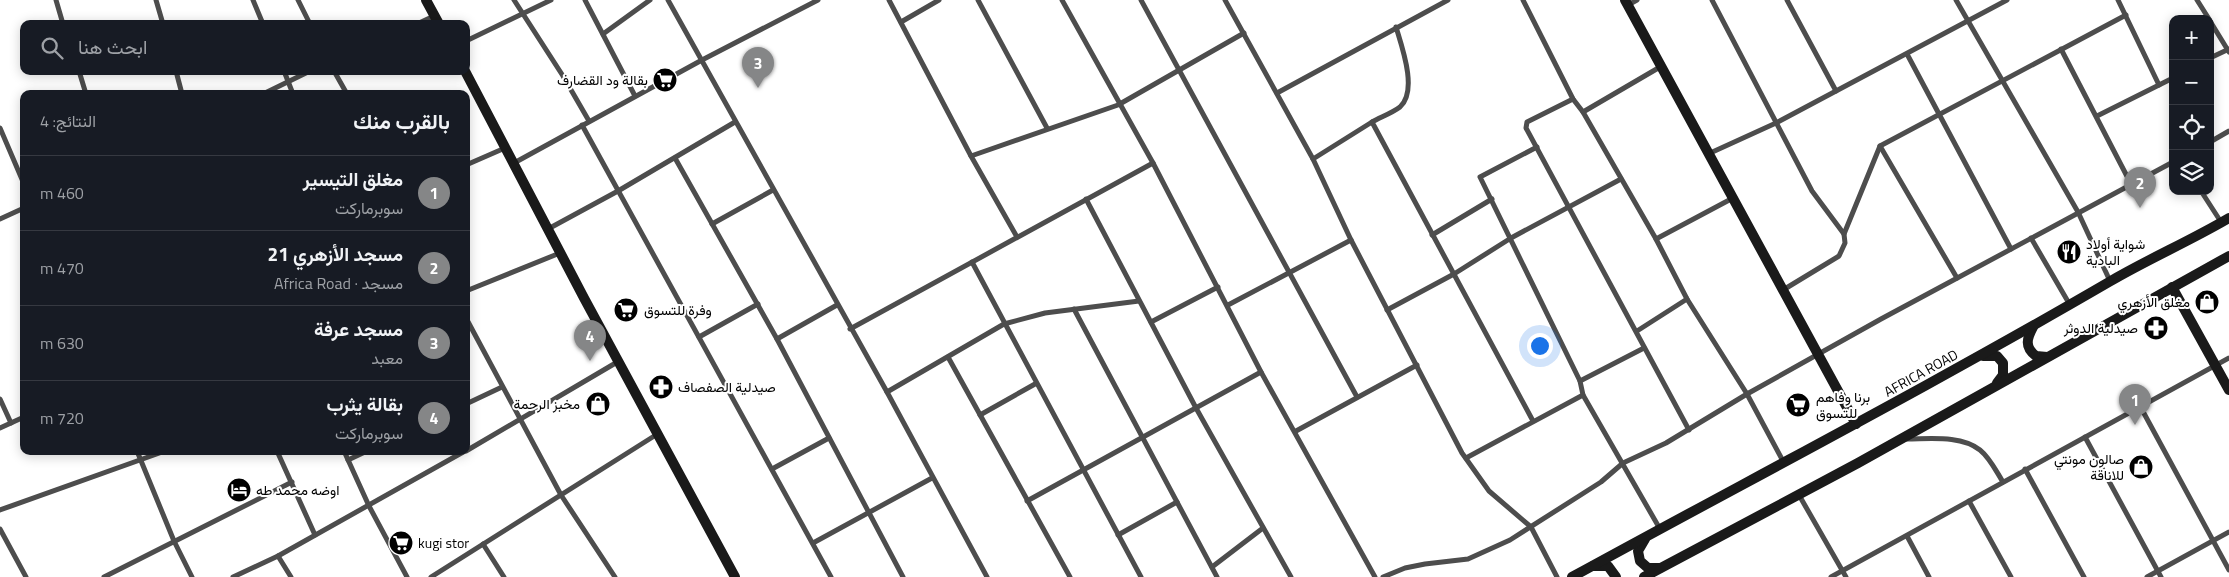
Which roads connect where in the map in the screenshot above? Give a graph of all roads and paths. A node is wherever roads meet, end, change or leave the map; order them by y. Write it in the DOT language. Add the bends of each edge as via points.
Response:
graph roads {
  1 [pos="56,0"];
  2 [pos="156,0"];
  3 [pos="253,0"];
  4 [pos="298,0"];
  5 [pos="426,0"];
  6 [pos="514,0"];
  7 [pos="551,0"];
  8 [pos="585,0"];
  9 [pos="650,0"];
  10 [pos="668,0"];
  11 [pos="818,0"];
  12 [pos="889,0"];
  13 [pos="939,0"];
  14 [pos="978,0"];
  15 [pos="1062,0"];
  16 [pos="1140,0"];
  17 [pos="1225,0"];
  18 [pos="1447,0"];
  19 [pos="1523,0"];
  20 [pos="1712,0"];
  21 [pos="1787,0"];
  22 [pos="1956,0"];
  23 [pos="2007,0"];
  24 [pos="2118,0"];
  25 [pos="2198,0"];
  26 [pos="1630,2"];
  27 [pos="522,14"];
  28 [pos="2126,15"];
  29 [pos="2207,15"];
  30 [pos="63,20"];
  31 [pos="162,20"];
  32 [pos="262,20"];
  33 [pos="308,20"];
  34 [pos="437,20"];
  35 [pos="901,22"];
  36 [pos="1969,22"];
  37 [pos="1396,27"];
  38 [pos="2214,27"];
  39 [pos="1244,33"];
  40 [pos="603,34"];
  41 [pos="470,38"];
  42 [pos="2062,49"];
  43 [pos="2228,50"];
  44 [pos="1907,54"];
  45 [pos="2214,56"];
  46 [pos="702,60"];
  47 [pos="1660,67"];
  48 [pos="1180,71"];
  49 [pos="80,75"];
  50 [pos="177,75"];
  51 [pos="286,75"];
  52 [pos="302,75"];
  53 [pos="336,75"];
  54 [pos="467,75"];
  55 [pos="2169,80"];
  56 [pos="289,81"];
  57 [pos="2002,82"];
  58 [pos="2159,85"];
  59 [pos="85,90"];
  60 [pos="181,90"];
  61 [pos="271,90"];
  62 [pos="292,90"];
  63 [pos="345,90"];
  64 [pos="1836,90"];
  65 [pos="1277,93"];
  66 [pos="636,96"];
  67 [pos="1573,99"];
  68 [pos="1118,104"];
  69 [pos="1583,112"];
  70 [pos="1940,115"];
  71 [pos="2097,116"];
  72 [pos="589,121"];
  73 [pos="736,122"];
  74 [pos="1372,122"];
  75 [pos="1776,123"];
  76 [pos="582,125"];
  77 [pos="0,128"];
  78 [pos="1047,128"];
  79 [pos="2229,132"];
  80 [pos="2214,140"];
  81 [pos="1880,146"];
  82 [pos="1537,147"];
  83 [pos="505,148"];
  84 [pos="1708,154"];
  85 [pos="972,156"];
  86 [pos="675,158"];
  87 [pos="1313,159"];
  88 [pos="470,162"];
  89 [pos="1153,163"];
  90 [pos="513,164"];
  91 [pos="2169,164"];
  92 [pos="20,175"];
  93 [pos="1621,179"];
  94 [pos="2132,184"];
  95 [pos="773,190"];
  96 [pos="618,191"];
  97 [pos="2204,195"];
  98 [pos="1733,198"];
  99 [pos="1086,199"];
  100 [pos="1492,199"];
  101 [pos="1568,208"];
  102 [pos="20,210"];
  103 [pos="2078,212"];
  104 [pos="0,220"];
  105 [pos="2225,220"];
  106 [pos="712,224"];
  107 [pos="548,229"];
  108 [pos="1844,234"];
  109 [pos="1432,235"];
  110 [pos="1017,236"];
  111 [pos="1511,238"];
  112 [pos="2031,238"];
  113 [pos="1656,239"];
  114 [pos="1351,240"];
  115 [pos="2011,249"];
  116 [pos="560,253"];
  117 [pos="2229,256"];
  118 [pos="972,262"];
  119 [pos="1290,271"];
  120 [pos="1454,274"];
  121 [pos="1957,278"];
  122 [pos="2110,281"];
  123 [pos="1218,287"];
  124 [pos="2172,287"];
  125 [pos="470,289"];
  126 [pos="1783,290"];
  127 [pos="1687,299"];
  128 [pos="1139,301"];
  129 [pos="758,304"];
  130 [pos="837,305"];
  131 [pos="1228,305"];
  132 [pos="2070,306"];
  133 [pos="1074,309"];
  134 [pos="1387,310"];
  135 [pos="1151,322"];
  136 [pos="1004,324"];
  137 [pos="470,326"];
  138 [pos="2034,327"];
  139 [pos="850,329"];
  140 [pos="1636,331"];
  141 [pos="699,337"];
  142 [pos="777,339"];
  143 [pos="1644,348"];
  144 [pos="1818,355"];
  145 [pos="948,357"];
  146 [pos="1978,357"];
  147 [pos="2047,357"];
  148 [pos="2229,358"];
  149 [pos="620,361"];
  150 [pos="1417,365"];
  151 [pos="2215,366"];
  152 [pos="1261,372"];
  153 [pos="1580,381"];
  154 [pos="1035,384"];
  155 [pos="1995,386"];
  156 [pos="502,387"];
  157 [pos="2229,390"];
  158 [pos="886,392"];
  159 [pos="1747,394"];
  160 [pos="1583,395"];
  161 [pos="1357,397"];
  162 [pos="0,399"];
  163 [pos="470,402"];
  164 [pos="2140,406"];
  165 [pos="1196,408"];
  166 [pos="980,415"];
  167 [pos="20,419"];
  168 [pos="520,420"];
  169 [pos="1533,422"];
  170 [pos="12,423"];
  171 [pos="1856,424"];
  172 [pos="0,428"];
  173 [pos="1690,430"];
  174 [pos="1296,431"];
  175 [pos="659,433"];
  176 [pos="1142,437"];
  177 [pos="2085,437"];
  178 [pos="829,438"];
  179 [pos="1902,438"];
  180 [pos="470,449"];
  181 [pos="139,455"];
  182 [pos="155,455"];
  183 [pos="278,455"];
  184 [pos="346,455"];
  185 [pos="359,455"];
  186 [pos="459,455"];
  187 [pos="1466,458"];
  188 [pos="348,460"];
  189 [pos="141,461"];
  190 [pos="1784,463"];
  191 [pos="1623,464"];
  192 [pos="772,469"];
  193 [pos="1082,469"];
  194 [pos="2025,469"];
  195 [pos="932,478"];
  196 [pos="292,482"];
  197 [pos="2003,482"];
  198 [pos="1799,494"];
  199 [pos="561,495"];
  200 [pos="1027,501"];
  201 [pos="1969,501"];
  202 [pos="1177,502"];
  203 [pos="369,506"];
  204 [pos="0,510"];
  205 [pos="868,512"];
  206 [pos="1530,527"];
  207 [pos="1263,528"];
  208 [pos="0,529"];
  209 [pos="1660,529"];
  210 [pos="2229,532"];
  211 [pos="315,535"];
  212 [pos="1118,535"];
  213 [pos="1650,535"];
  214 [pos="1906,536"];
  215 [pos="174,541"];
  216 [pos="2212,541"];
  217 [pos="813,543"];
  218 [pos="483,544"];
  219 [pos="278,556"];
  220 [pos="1212,567"];
  221 [pos="1663,567"];
  222 [pos="1589,568"];
  223 [pos="1843,570"];
  224 [pos="2229,570"];
  225 [pos="2158,571"];
  226 [pos="26,577"];
  227 [pos="104,577"];
  228 [pos="192,577"];
  229 [pos="233,577"];
  230 [pos="291,577"];
  231 [pos="407,577"];
  232 [pos="431,577"];
  233 [pos="504,577"];
  234 [pos="615,577"];
  235 [pos="735,577"];
  236 [pos="832,577"];
  237 [pos="904,577"];
  238 [pos="986,577"];
  239 [pos="1070,577"];
  240 [pos="1141,577"];
  241 [pos="1217,577"];
  242 [pos="1291,577"];
  243 [pos="1375,577"];
  244 [pos="1383,577"];
  245 [pos="1558,577"];
  246 [pos="1572,577"];
  247 [pos="1616,577"];
  248 [pos="1644,577"];
  249 [pos="1831,577"];
  250 [pos="1846,577"];
  251 [pos="1929,577"];
  252 [pos="2011,577"];
  253 [pos="2084,577"];
  254 [pos="2147,577"];
  255 [pos="2161,577"];
  1 -- 30 [label="street"];
  2 -- 31 [label="street"];
  3 -- 32 [label="street"];
  4 -- 33 [label="street"];
  5 -- 34 [label="street"];
  6 -- 27 [label="street"];
  7 -- 27 [label="street"];
  8 -- 40 [label="street"];
  9 -- 40 [label="street"];
  10 -- 46 [label="street"];
  11 -- 46 [label="street"];
  12 -- 35 [label="street"];
  13 -- 35 [label="street"];
  14 -- 78 [label="street"];
  15 -- 68 [label="street"];
  16 -- 48 [label="street"];
  17 -- 39 [label="street"];
  18 -- 37 [label="street"];
  19 -- 67 [label="street"];
  20 -- 75 [label="street"];
  21 -- 64 [label="street"];
  22 -- 36 [label="street"];
  23 -- 36 [label="street"];
  24 -- 28 [label="street"];
  25 -- 29 [label="street"];
  26 -- 47 [label="street"];
  27 -- 41 [label="street"];
  27 -- 72 [label="street"];
  28 -- 42 [label="street"];
  28 -- 58 [label="street"];
  35 -- 85 [label="street"];
  36 -- 44 [label="street"];
  36 -- 57 [label="street"];
  37 -- 65 [label="street"];
  37 -- 74 [label="street" via="1405,62 1408,93 1402,106"];
  38 -- 43 [label="street"];
  39 -- 48 [label="street"];
  39 -- 65 [label="street"];
  40 -- 66 [label="street"];
  42 -- 57 [label="street"];
  42 -- 71 [label="street"];
  43 -- 45 [label="street"];
  44 -- 64 [label="street"];
  44 -- 70 [label="street"];
  46 -- 66 [label="street"];
  46 -- 73 [label="street"];
  47 -- 69 [label="street"];
  47 -- 84 [label="street"];
  48 -- 68 [label="street"];
  48 -- 119 [label="street"];
  49 -- 59 [label="street"];
  50 -- 60 [label="street"];
  51 -- 56 [label="street"];
  52 -- 56 [label="street"];
  53 -- 63 [label="street"];
  54 -- 83 [label="street"];
  55 -- 58 [label="street"];
  56 -- 61 [label="street"];
  56 -- 62 [label="street"];
  57 -- 70 [label="street"];
  57 -- 103 [label="street"];
  58 -- 71 [label="street"];
  64 -- 75 [label="street"];
  65 -- 87 [label="street"];
  66 -- 72 [label="street"];
  67 -- 69 [label="street"];
  67 -- 82 [label="street" via="1525,124"];
  68 -- 78 [label="street"];
  68 -- 89 [label="street"];
  69 -- 93 [label="street"];
  70 -- 81 [label="street"];
  70 -- 115 [label="street"];
  71 -- 94 [label="street"];
  72 -- 76 [label="street"];
  73 -- 86 [label="street"];
  73 -- 95 [label="street"];
  74 -- 87 [label="street"];
  74 -- 109 [label="street"];
  75 -- 84 [label="street"];
  75 -- 108 [label="street" via="1812,191"];
  76 -- 90 [label="street"];
  76 -- 96 [label="street"];
  77 -- 92 [label="street"];
  78 -- 85 [label="street"];
  79 -- 80 [label="street"];
  81 -- 108 [label="street"];
  81 -- 121 [label="street"];
  82 -- 100 [label="street" via="1480,177"];
  82 -- 101 [label="street"];
  83 -- 88 [label="street"];
  83 -- 90 [label="street"];
  84 -- 98 [label="street"];
  85 -- 110 [label="street"];
  86 -- 96 [label="street"];
  86 -- 106 [label="street"];
  87 -- 114 [label="street"];
  89 -- 99 [label="street"];
  89 -- 123 [label="street"];
  90 -- 107 [label="street"];
  91 -- 94 [label="street"];
  93 -- 101 [label="street"];
  93 -- 113 [label="street"];
  94 -- 103 [label="street"];
  95 -- 106 [label="street"];
  95 -- 130 [label="street"];
  96 -- 107 [label="street"];
  96 -- 141 [label="street"];
  97 -- 105 [label="street"];
  98 -- 113 [label="street"];
  98 -- 126 [label="street"];
  99 -- 110 [label="street"];
  99 -- 128 [label="street"];
  100 -- 109 [label="street"];
  100 -- 111 [label="street"];
  101 -- 111 [label="street"];
  101 -- 140 [label="street"];
  102 -- 104 [label="street"];
  103 -- 112 [label="street"];
  103 -- 122 [label="street"];
  105 -- 122 [label="street, AFRICA ROAD"];
  106 -- 129 [label="street"];
  107 -- 116 [label="street"];
  108 -- 126 [label="street" via="1845,243 1839,256"];
  109 -- 120 [label="street"];
  110 -- 118 [label="street"];
  111 -- 120 [label="street"];
  111 -- 153 [label="street"];
  112 -- 115 [label="street"];
  112 -- 132 [label="street"];
  113 -- 127 [label="street"];
  114 -- 119 [label="street"];
  114 -- 134 [label="street"];
  115 -- 121 [label="street"];
  116 -- 125 [label="street"];
  116 -- 149 [label="street"];
  117 -- 124 [label="street"];
  118 -- 136 [label="street"];
  118 -- 139 [label="street"];
  119 -- 131 [label="street"];
  119 -- 161 [label="street"];
  120 -- 134 [label="street"];
  120 -- 169 [label="street"];
  121 -- 144 [label="street"];
  122 -- 132 [label="street, AFRICA ROAD"];
  123 -- 131 [label="street"];
  123 -- 135 [label="street"];
  124 -- 147 [label="street"];
  124 -- 151 [label="street"];
  126 -- 144 [label="street"];
  127 -- 140 [label="street"];
  127 -- 159 [label="street"];
  128 -- 133 [label="street"];
  128 -- 135 [label="street"];
  129 -- 141 [label="street"];
  129 -- 142 [label="street"];
  130 -- 139 [label="street"];
  130 -- 142 [label="street"];
  131 -- 152 [label="street"];
  132 -- 138 [label="street, AFRICA ROAD"];
  133 -- 136 [label="street"];
  133 -- 176 [label="street"];
  134 -- 150 [label="street"];
  135 -- 165 [label="street"];
  136 -- 145 [label="street"];
  136 -- 154 [label="street"];
  137 -- 156 [label="street"];
  138 -- 146 [label="street, AFRICA ROAD"];
  138 -- 147 [label="street" via="2028,339 2029,349 2036,356"];
  139 -- 158 [label="street"];
  140 -- 143 [label="street"];
  141 -- 192 [label="street"];
  142 -- 178 [label="street"];
  143 -- 153 [label="street"];
  143 -- 173 [label="street"];
  144 -- 159 [label="street"];
  144 -- 171 [label="street"];
  145 -- 158 [label="street"];
  145 -- 166 [label="street"];
  146 -- 155 [label="street" via="1992,355 2001,359 2004,371"];
  146 -- 171 [label="street, AFRICA ROAD"];
  147 -- 155 [label="street"];
  148 -- 151 [label="street"];
  149 -- 168 [label="street"];
  149 -- 175 [label="street"];
  150 -- 161 [label="street"];
  150 -- 187 [label="street"];
  151 -- 157 [label="street"];
  151 -- 164 [label="street"];
  152 -- 165 [label="street"];
  152 -- 174 [label="street"];
  153 -- 160 [label="street"];
  154 -- 166 [label="street"];
  154 -- 193 [label="street"];
  155 -- 179 [label="street"];
  156 -- 163 [label="street"];
  156 -- 168 [label="street"];
  158 -- 195 [label="street"];
  159 -- 173 [label="street"];
  159 -- 190 [label="street"];
  160 -- 169 [label="street"];
  160 -- 191 [label="street"];
  161 -- 174 [label="street"];
  162 -- 170 [label="street"];
  164 -- 177 [label="street"];
  164 -- 216 [label="street"];
  165 -- 176 [label="street"];
  165 -- 207 [label="street"];
  166 -- 200 [label="street"];
  167 -- 170 [label="street"];
  168 -- 180 [label="street"];
  168 -- 199 [label="street"];
  169 -- 187 [label="street"];
  170 -- 172 [label="street"];
  171 -- 190 [label="street, AFRICA ROAD"];
  173 -- 191 [label="street"];
  174 -- 243 [label="street"];
  175 -- 199 [label="street"];
  175 -- 235 [label="street"];
  176 -- 193 [label="street"];
  176 -- 202 [label="street"];
  177 -- 194 [label="street"];
  177 -- 225 [label="street"];
  178 -- 192 [label="street"];
  178 -- 205 [label="street"];
  179 -- 197 [label="street" via="1953,440 1974,445 1987,456"];
  179 -- 198 [label="street"];
  181 -- 189 [label="street"];
  182 -- 189 [label="street"];
  183 -- 196 [label="street"];
  184 -- 188 [label="street"];
  185 -- 188 [label="street"];
  186 -- 203 [label="street"];
  187 -- 206 [label="street" via="1489,491"];
  188 -- 203 [label="street"];
  189 -- 204 [label="street"];
  189 -- 215 [label="street"];
  190 -- 209 [label="street, AFRICA ROAD"];
  191 -- 206 [label="street" via="1602,482"];
  191 -- 209 [label="street"];
  192 -- 217 [label="street"];
  193 -- 200 [label="street"];
  193 -- 212 [label="street"];
  194 -- 197 [label="street"];
  194 -- 253 [label="street"];
  195 -- 205 [label="street"];
  195 -- 238 [label="street"];
  196 -- 211 [label="street"];
  196 -- 215 [label="street"];
  197 -- 201 [label="street"];
  198 -- 221 [label="street"];
  198 -- 223 [label="street"];
  199 -- 218 [label="street"];
  199 -- 234 [label="street"];
  200 -- 239 [label="street"];
  201 -- 214 [label="street"];
  201 -- 252 [label="street"];
  202 -- 212 [label="street"];
  202 -- 220 [label="street"];
  203 -- 211 [label="street"];
  203 -- 231 [label="street"];
  205 -- 217 [label="street"];
  205 -- 237 [label="street"];
  206 -- 244 [label="street" via="1473,557 1405,568"];
  206 -- 245 [label="street"];
  207 -- 220 [label="street"];
  207 -- 242 [label="street"];
  208 -- 226 [label="street"];
  209 -- 213 [label="street, AFRICA ROAD"];
  210 -- 216 [label="street"];
  211 -- 219 [label="street"];
  212 -- 240 [label="street"];
  213 -- 221 [label="street" via="1640,546 1640,561 1648,568"];
  213 -- 222 [label="street, AFRICA ROAD"];
  214 -- 223 [label="street"];
  214 -- 251 [label="street"];
  215 -- 227 [label="street"];
  215 -- 228 [label="street"];
  216 -- 224 [label="street"];
  216 -- 225 [label="street"];
  217 -- 236 [label="street"];
  218 -- 232 [label="street"];
  218 -- 233 [label="street"];
  219 -- 229 [label="street"];
  219 -- 230 [label="street"];
  220 -- 241 [label="street"];
  221 -- 248 [label="street"];
  222 -- 246 [label="street, AFRICA ROAD"];
  222 -- 247 [label="street" via="1599,564 1608,566"];
  223 -- 249 [label="street"];
  223 -- 250 [label="street"];
  225 -- 254 [label="street"];
  225 -- 255 [label="street"];
}
